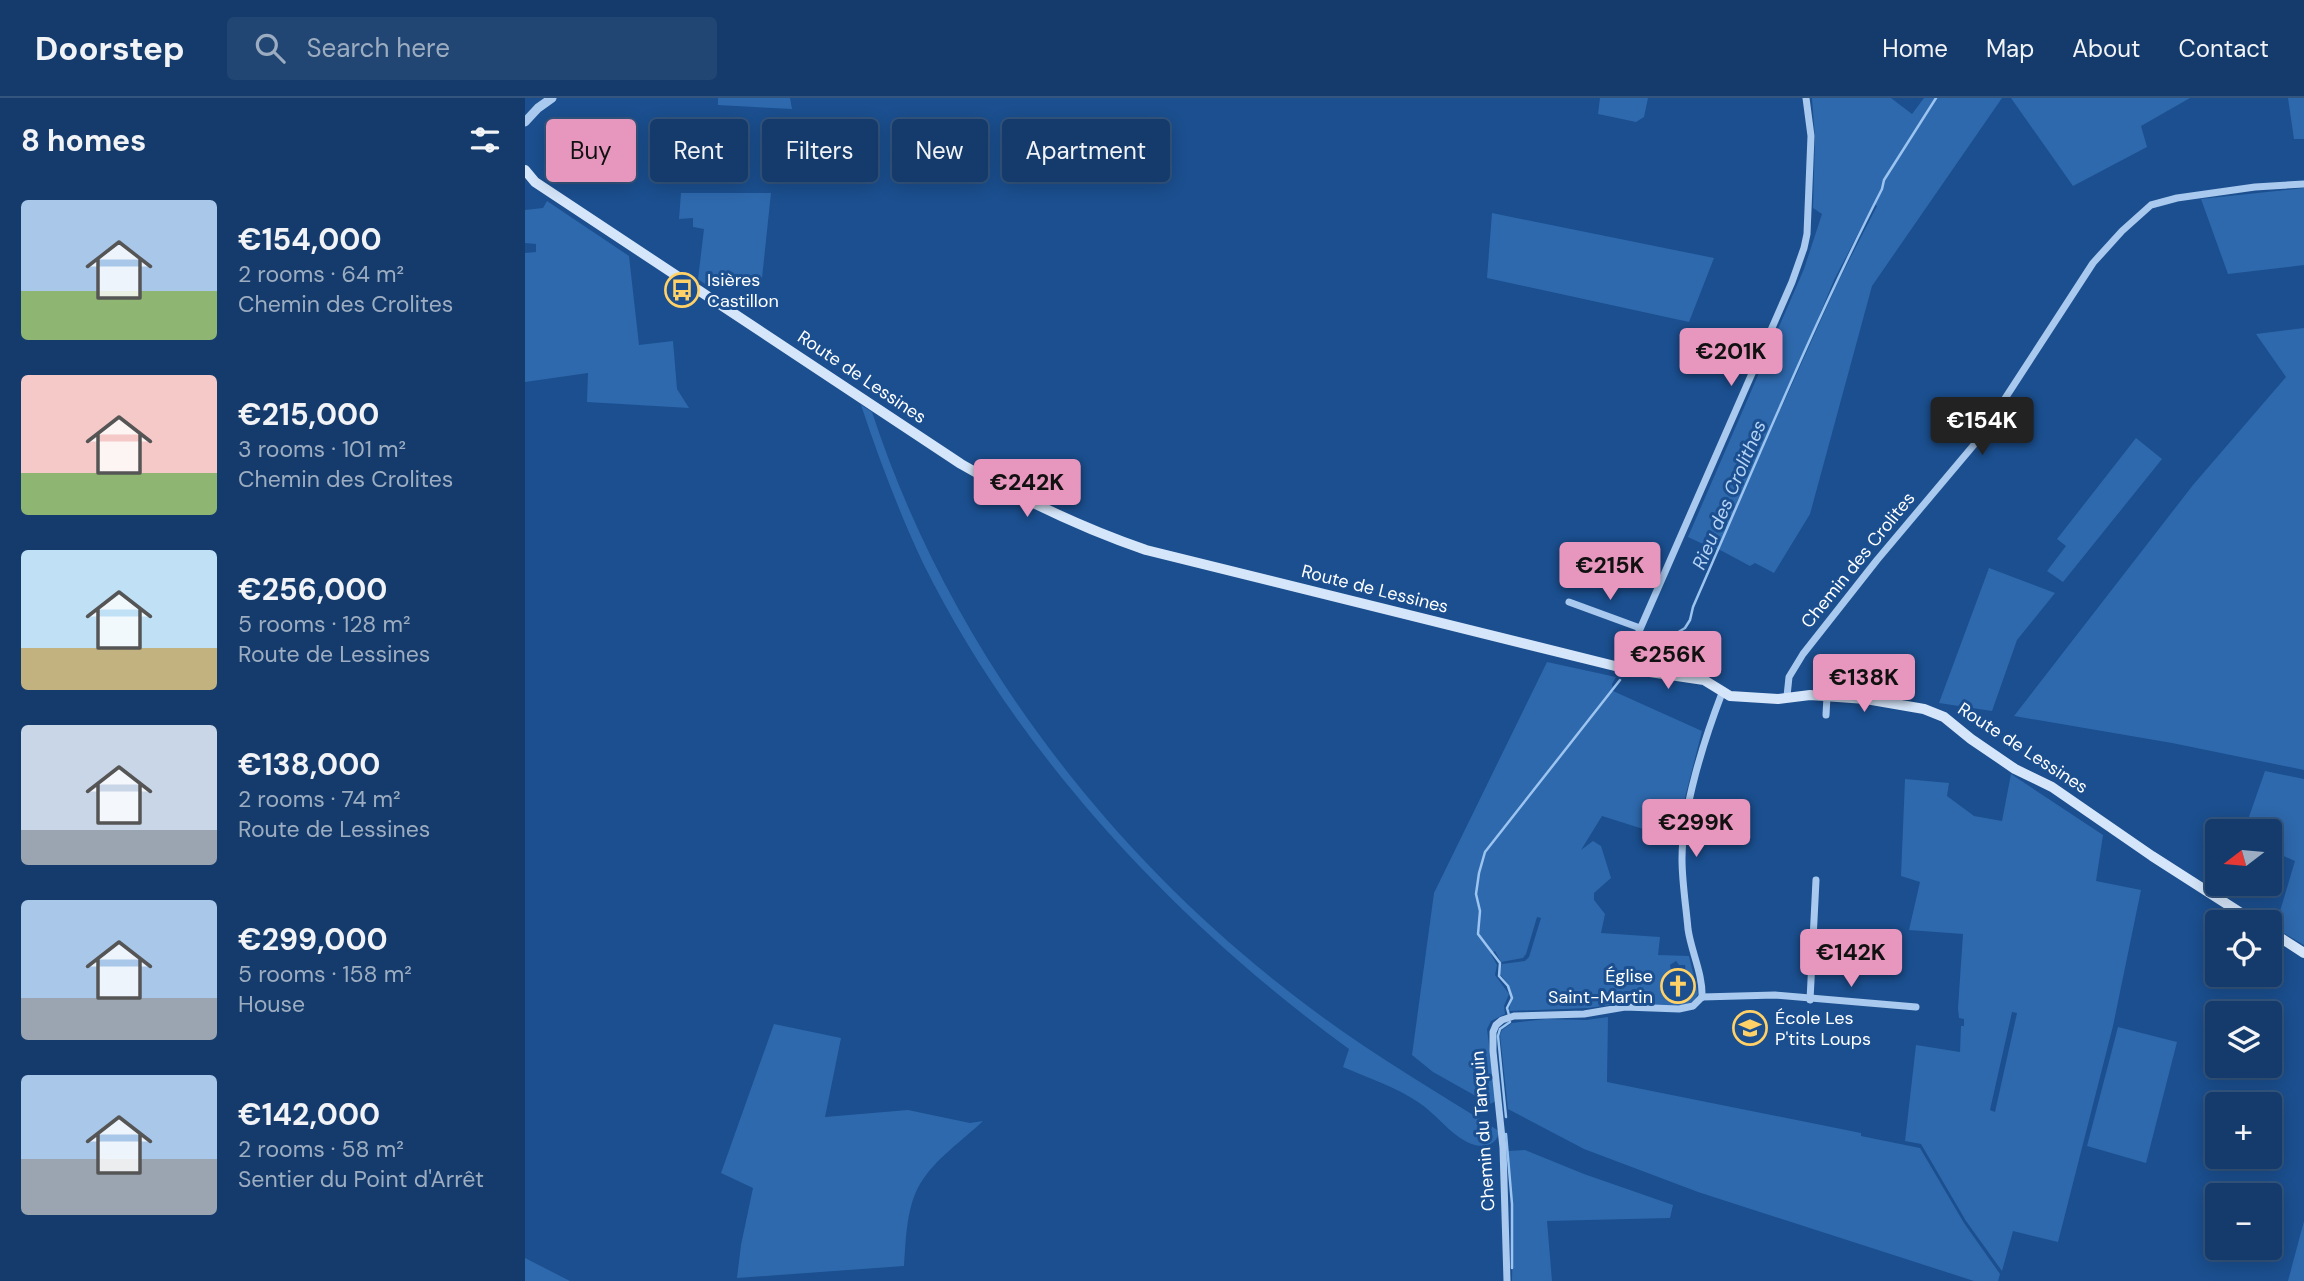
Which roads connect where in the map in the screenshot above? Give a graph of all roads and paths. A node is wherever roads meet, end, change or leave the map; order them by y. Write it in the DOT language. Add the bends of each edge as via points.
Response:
graph roads {
  1 [pos="552,98"];
  2 [pos="1806,98"];
  3 [pos="525,122"];
  4 [pos="525,170"];
  5 [pos="2304,184"];
  6 [pos="1569,602"];
  7 [pos="1640,628"];
  8 [pos="1623,668"];
  9 [pos="1722,693"];
  10 [pos="1787,696"];
  11 [pos="1827,696"];
  12 [pos="1826,715"];
  13 [pos="1816,880"];
  14 [pos="2236,910"];
  15 [pos="2282,939"];
  16 [pos="2304,953"];
  17 [pos="1702,997"];
  18 [pos="1810,1000"];
  19 [pos="1916,1007"];
  20 [pos="1507,1281"];
  1 -- 3 [label="street"];
  2 -- 7 [label="street" via="1811,136 1804,248"];
  4 -- 8 [label="main road, Route de Lessines" via="950,457 1026,501 1146,550"];
  5 -- 10 [label="street, Chemin des Crolites" via="2177,198 2151,205 2122,230 2093,263 1979,440 1803,654 1789,677"];
  6 -- 7 [label="street"];
  7 -- 8 [label="street"];
  8 -- 9 [label="main road, Route de Lessines" via="1704,680"];
  9 -- 10 [label="main road, Route de Lessines"];
  9 -- 17 [label="street" via="1684,830 1682,860"];
  10 -- 11 [label="main road, Route de Lessines"];
  11 -- 12 [label="street"];
  11 -- 14 [label="main road, Route de Lessines" via="1902,705 1944,717 2004,761 2052,787"];
  13 -- 18 [label="street"];
  15 -- 16 [label="main road"];
  17 -- 18 [label="street" via="1775,995"];
  17 -- 20 [label="street, Chemin du Tanquin" via="1693,1006 1679,1009 1625,1007 1584,1014 1514,1016 1496,1025 1493,1051 1503,1148"];
  18 -- 19 [label="street"];
}
